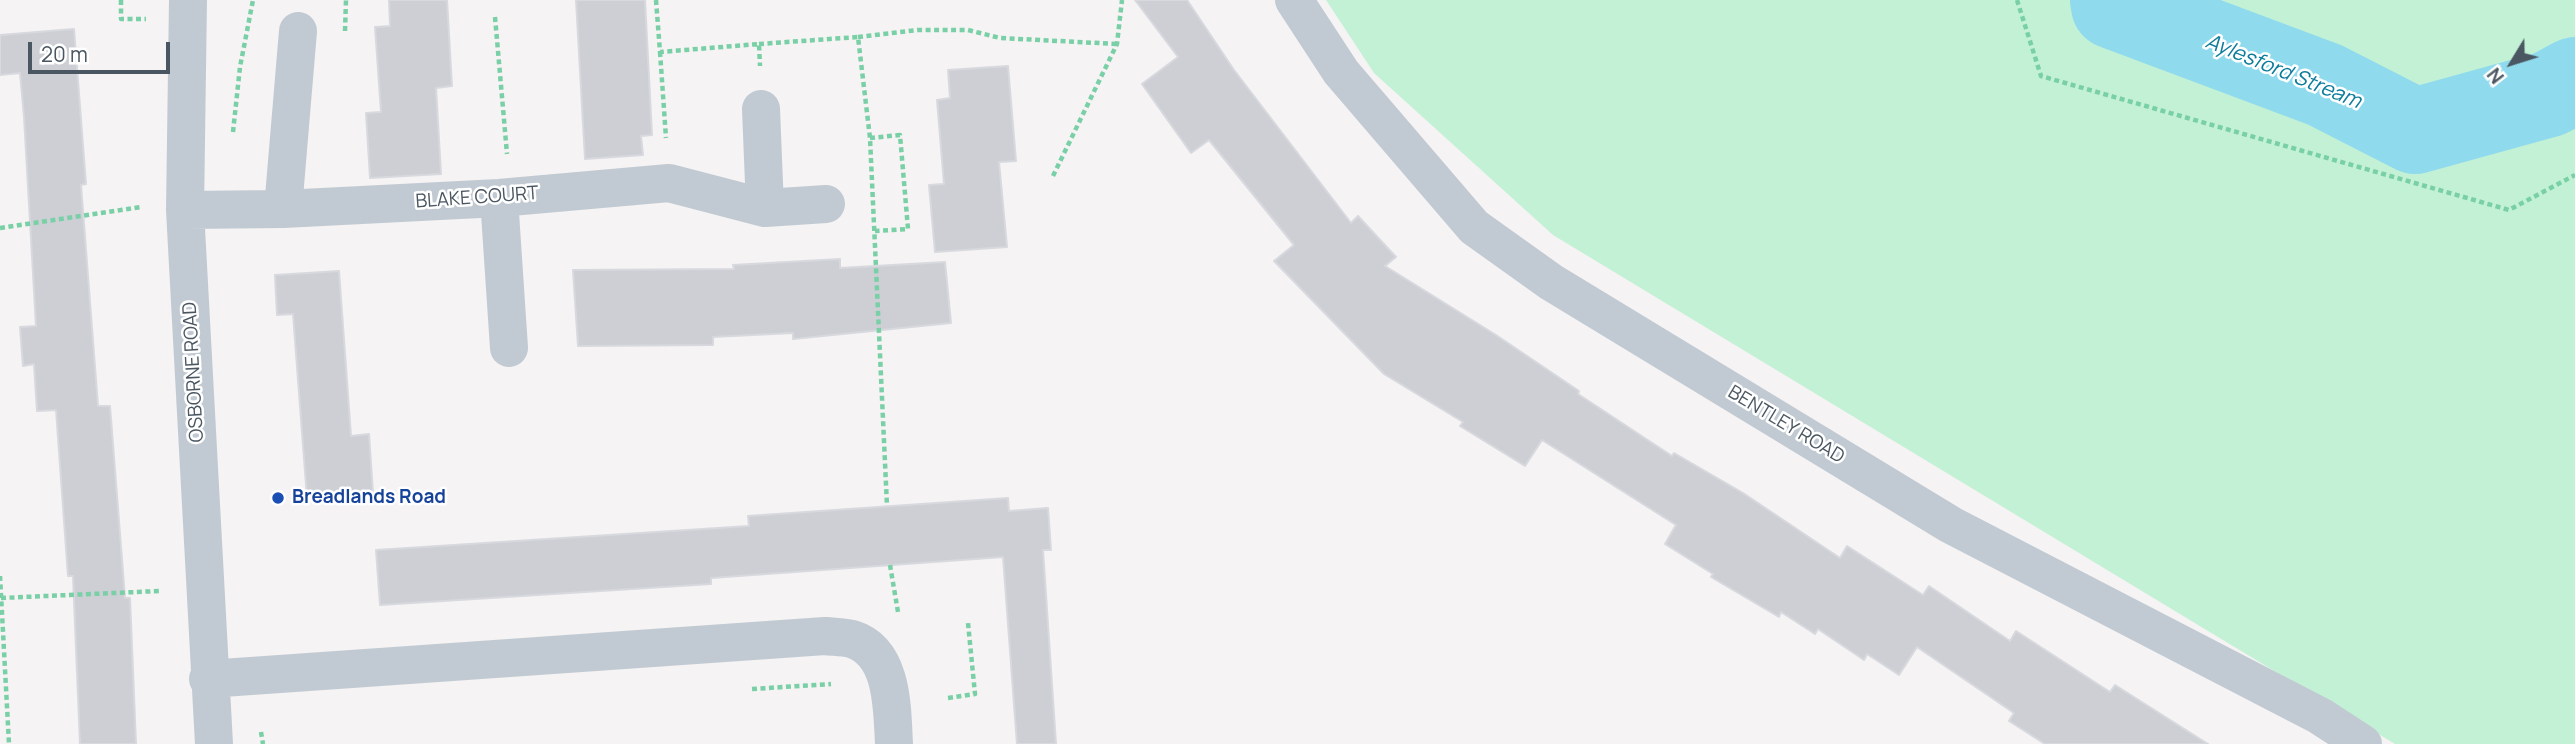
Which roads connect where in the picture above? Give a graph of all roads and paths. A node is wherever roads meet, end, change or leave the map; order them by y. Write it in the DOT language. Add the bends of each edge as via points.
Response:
graph roads {
  1 [pos="188,0"];
  2 [pos="253,0"];
  3 [pos="656,0"];
  4 [pos="1122,0"];
  5 [pos="1294,0"];
  6 [pos="2017,0"];
  7 [pos="495,17"];
  8 [pos="298,31"];
  9 [pos="858,37"];
  10 [pos="1117,44"];
  11 [pos="660,52"];
  12 [pos="761,109"];
  13 [pos="870,138"];
  14 [pos="2575,175"];
  15 [pos="1053,176"];
  16 [pos="668,183"];
  17 [pos="505,197"];
  18 [pos="826,204"];
  19 [pos="765,208"];
  20 [pos="283,209"];
  21 [pos="185,210"];
  22 [pos="226,210"];
  23 [pos="0,228"];
  24 [pos="875,231"];
  25 [pos="509,348"];
  26 [pos="890,565"];
  27 [pos="0,576"];
  28 [pos="159,591"];
  29 [pos="1,598"];
  30 [pos="898,612"];
  31 [pos="968,623"];
  32 [pos="208,679"];
  33 [pos="839,684"];
  34 [pos="742,690"];
  35 [pos="948,698"];
  36 [pos="9,744"];
  37 [pos="214,744"];
  38 [pos="894,744"];
  39 [pos="2363,744"];
  1 -- 21 [label="street, OSBORNE ROAD"];
  2 -- 22 [label="path" via="240,67"];
  3 -- 11 [label="path"];
  4 -- 10 [label="path"];
  5 -- 39 [label="street, BENTLEY ROAD" via="1341,72 1474,227 1551,282 1951,525 2320,716"];
  6 -- 14 [label="path" via="2041,76 2508,210"];
  7 -- 17 [label="path"];
  8 -- 20 [label="street"];
  9 -- 10 [label="path" via="955,30 1000,38"];
  10 -- 15 [label="path"];
  11 -- 12 [label="path" via="759,44"];
  11 -- 16 [label="path"];
  12 -- 19 [label="street"];
  13 -- 24 [label="path" via="900,135 908,229"];
  16 -- 17 [label="street, BLAKE COURT"];
  16 -- 19 [label="street, BLAKE COURT"];
  17 -- 20 [label="street, BLAKE COURT"];
  17 -- 25 [label="street"];
  18 -- 19 [label="street, BLAKE COURT"];
  20 -- 22 [label="street, BLAKE COURT"];
  21 -- 22 [label="street, BLAKE COURT"];
  21 -- 23 [label="path" via="140,207"];
  21 -- 32 [label="street, OSBORNE ROAD"];
  26 -- 30 [label="path"];
  27 -- 29 [label="path"];
  28 -- 29 [label="path"];
  29 -- 36 [label="path"];
  31 -- 35 [label="path" via="975,694"];
  32 -- 37 [label="street, OSBORNE ROAD"];
  32 -- 38 [label="street" via="825,636 854,639 876,656 891,694"];
  33 -- 34 [label="path"];
}
